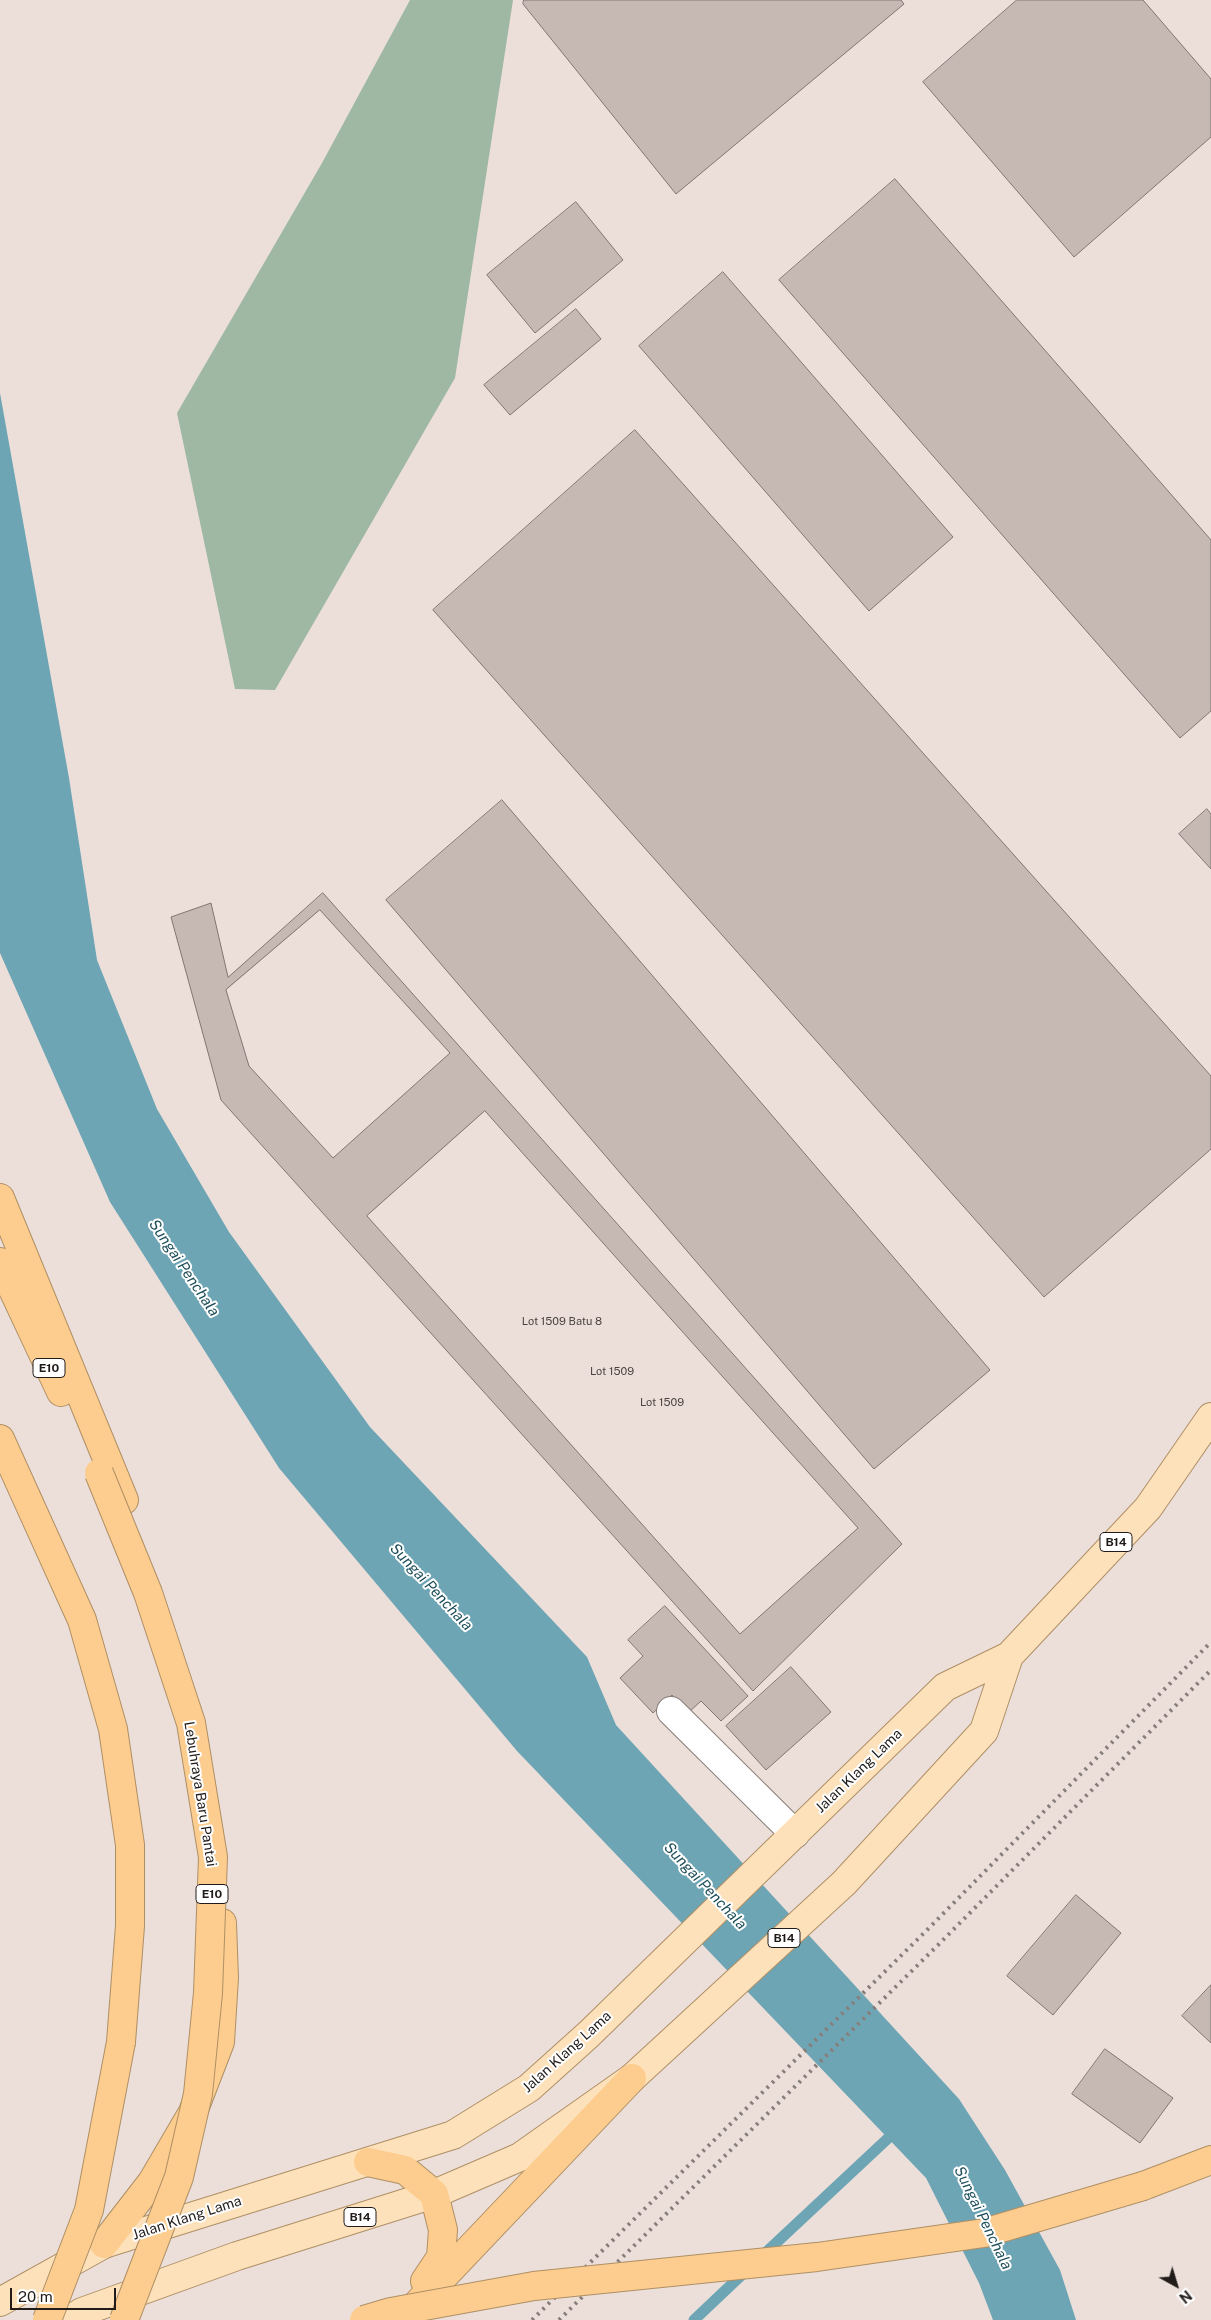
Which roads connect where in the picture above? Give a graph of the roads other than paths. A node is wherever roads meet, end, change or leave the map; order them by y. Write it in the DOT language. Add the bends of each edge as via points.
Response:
graph roads {
  1 [pos="0,1198"];
  2 [pos="0,1262"];
  3 [pos="1211,1417"];
  4 [pos="0,1439"];
  5 [pos="1009,1656"];
  6 [pos="671,1711"];
  7 [pos="795,1834"];
  8 [pos="632,2078"];
  9 [pos="194,2112"];
  10 [pos="1211,2160"];
  11 [pos="368,2162"];
  12 [pos="434,2194"];
  13 [pos="104,2244"];
  14 [pos="0,2302"];
  15 [pos="47,2320"];
  16 [pos="69,2320"];
  17 [pos="124,2320"];
  18 [pos="364,2320"];
  19 [pos="400,2320"];
  1 -- 9 [label="highway" via="160,1589 198,1714 217,1833 224,1978 220,2042"];
  2 -- 9 [label="highway, Lebuhraya Baru Pantai / E10, bridge" via="102,1482 148,1593 191,1723 213,1858 208,1993"];
  3 -- 5 [label="main road, Jalan Klang Lama / B14" via="1148,1508"];
  4 -- 15 [label="highway, bridge" via="82,1620 113,1729 130,1845 130,1926 121,2042 89,2210"];
  5 -- 7 [label="main road, Jalan Klang Lama / B14" via="945,1687"];
  5 -- 8 [label="main road, Jalan Klang Lama / B14" via="984,1731 844,1883"];
  6 -- 7 [label="lane"];
  7 -- 11 [label="main road, Jalan Klang Lama / B14" via="529,2088 453,2135"];
  8 -- 12 [label="main road, Jalan Klang Lama / B14" via="520,2157"];
  8 -- 19 [label="highway"];
  9 -- 13 [label="highway" via="152,2182"];
  9 -- 17 [label="highway, Lebuhraya Baru Pantai / E10, bridge" via="179,2177"];
  10 -- 18 [label="highway, bridge" via="1143,2186 984,2233 817,2257 534,2286 390,2312"];
  11 -- 12 [label="highway" via="405,2170"];
  11 -- 13 [label="main road, Jalan Klang Lama / B14"];
  12 -- 16 [label="main road, Jalan Klang Lama / B14" via="237,2256 82,2312"];
  12 -- 19 [label="highway" via="443,2230 442,2257"];
  13 -- 14 [label="main road, Jalan Klang Lama / B14"];
}
